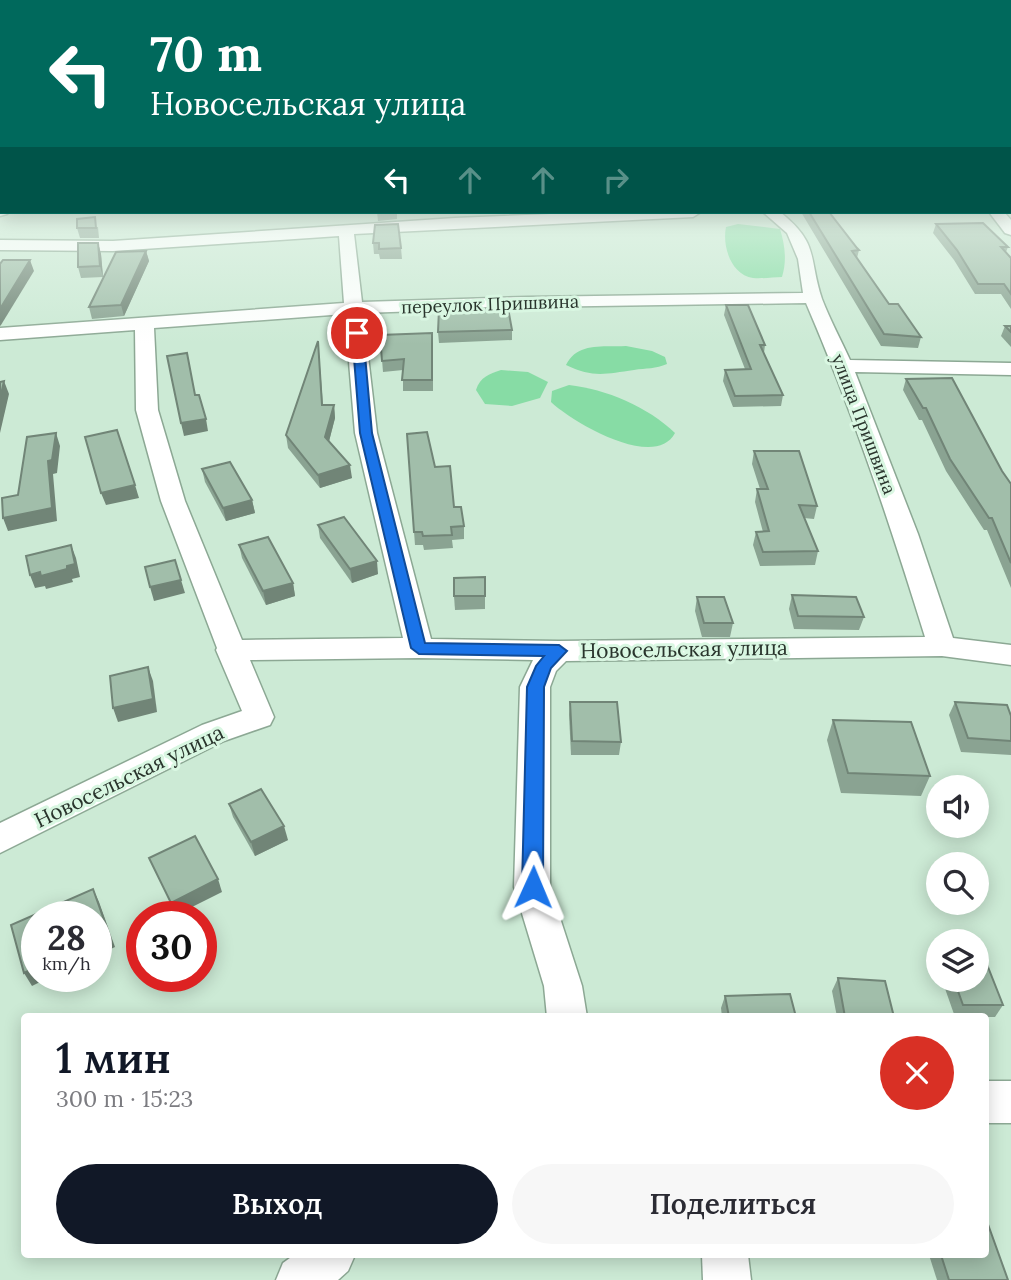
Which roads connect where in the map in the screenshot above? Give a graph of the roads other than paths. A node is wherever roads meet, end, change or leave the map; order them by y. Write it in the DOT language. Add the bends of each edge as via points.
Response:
graph roads {
  1 [pos="448,225"];
  2 [pos="786,225"];
  3 [pos="346,230"];
  4 [pos="0,245"];
  5 [pos="813,298"];
  6 [pos="355,308"];
  7 [pos="144,323"];
  8 [pos="0,334"];
  9 [pos="843,366"];
  10 [pos="1011,369"];
  11 [pos="942,646"];
  12 [pos="419,648"];
  13 [pos="230,650"];
  14 [pos="559,651"];
  15 [pos="1011,655"];
  16 [pos="0,839"];
  17 [pos="566,1013"];
  18 [pos="989,1102"];
  19 [pos="1011,1102"];
  20 [pos="328,1258"];
  21 [pos="724,1258"];
  22 [pos="300,1280"];
  23 [pos="727,1280"];
  1 -- 3 [label="street"];
  2 -- 5 [label="street, улица Пришвина" via="806,259"];
  3 -- 4 [label="street" via="113,246"];
  3 -- 6 [label="street"];
  5 -- 6 [label="street, переулок Пришвина"];
  5 -- 9 [label="street, улица Пришвина"];
  6 -- 7 [label="street, переулок Пришвина"];
  6 -- 12 [label="street" via="366,433"];
  7 -- 8 [label="street, переулок Пришвина"];
  7 -- 13 [label="street" via="147,410 173,500"];
  9 -- 10 [label="street"];
  9 -- 11 [label="street, улица Пришвина"];
  11 -- 14 [label="street, Новосельская улица"];
  11 -- 15 [label="street, Новосельская улица"];
  12 -- 13 [label="street, Новосельская улица"];
  12 -- 14 [label="street, Новосельская улица"];
  13 -- 16 [label="street, Новосельская улица" via="259,718 212,733"];
  14 -- 17 [label="street" via="544,666 535,687 533,887 567,1000"];
  18 -- 19 [label="street"];
  20 -- 22 [label="street"];
  21 -- 23 [label="street"];
}
